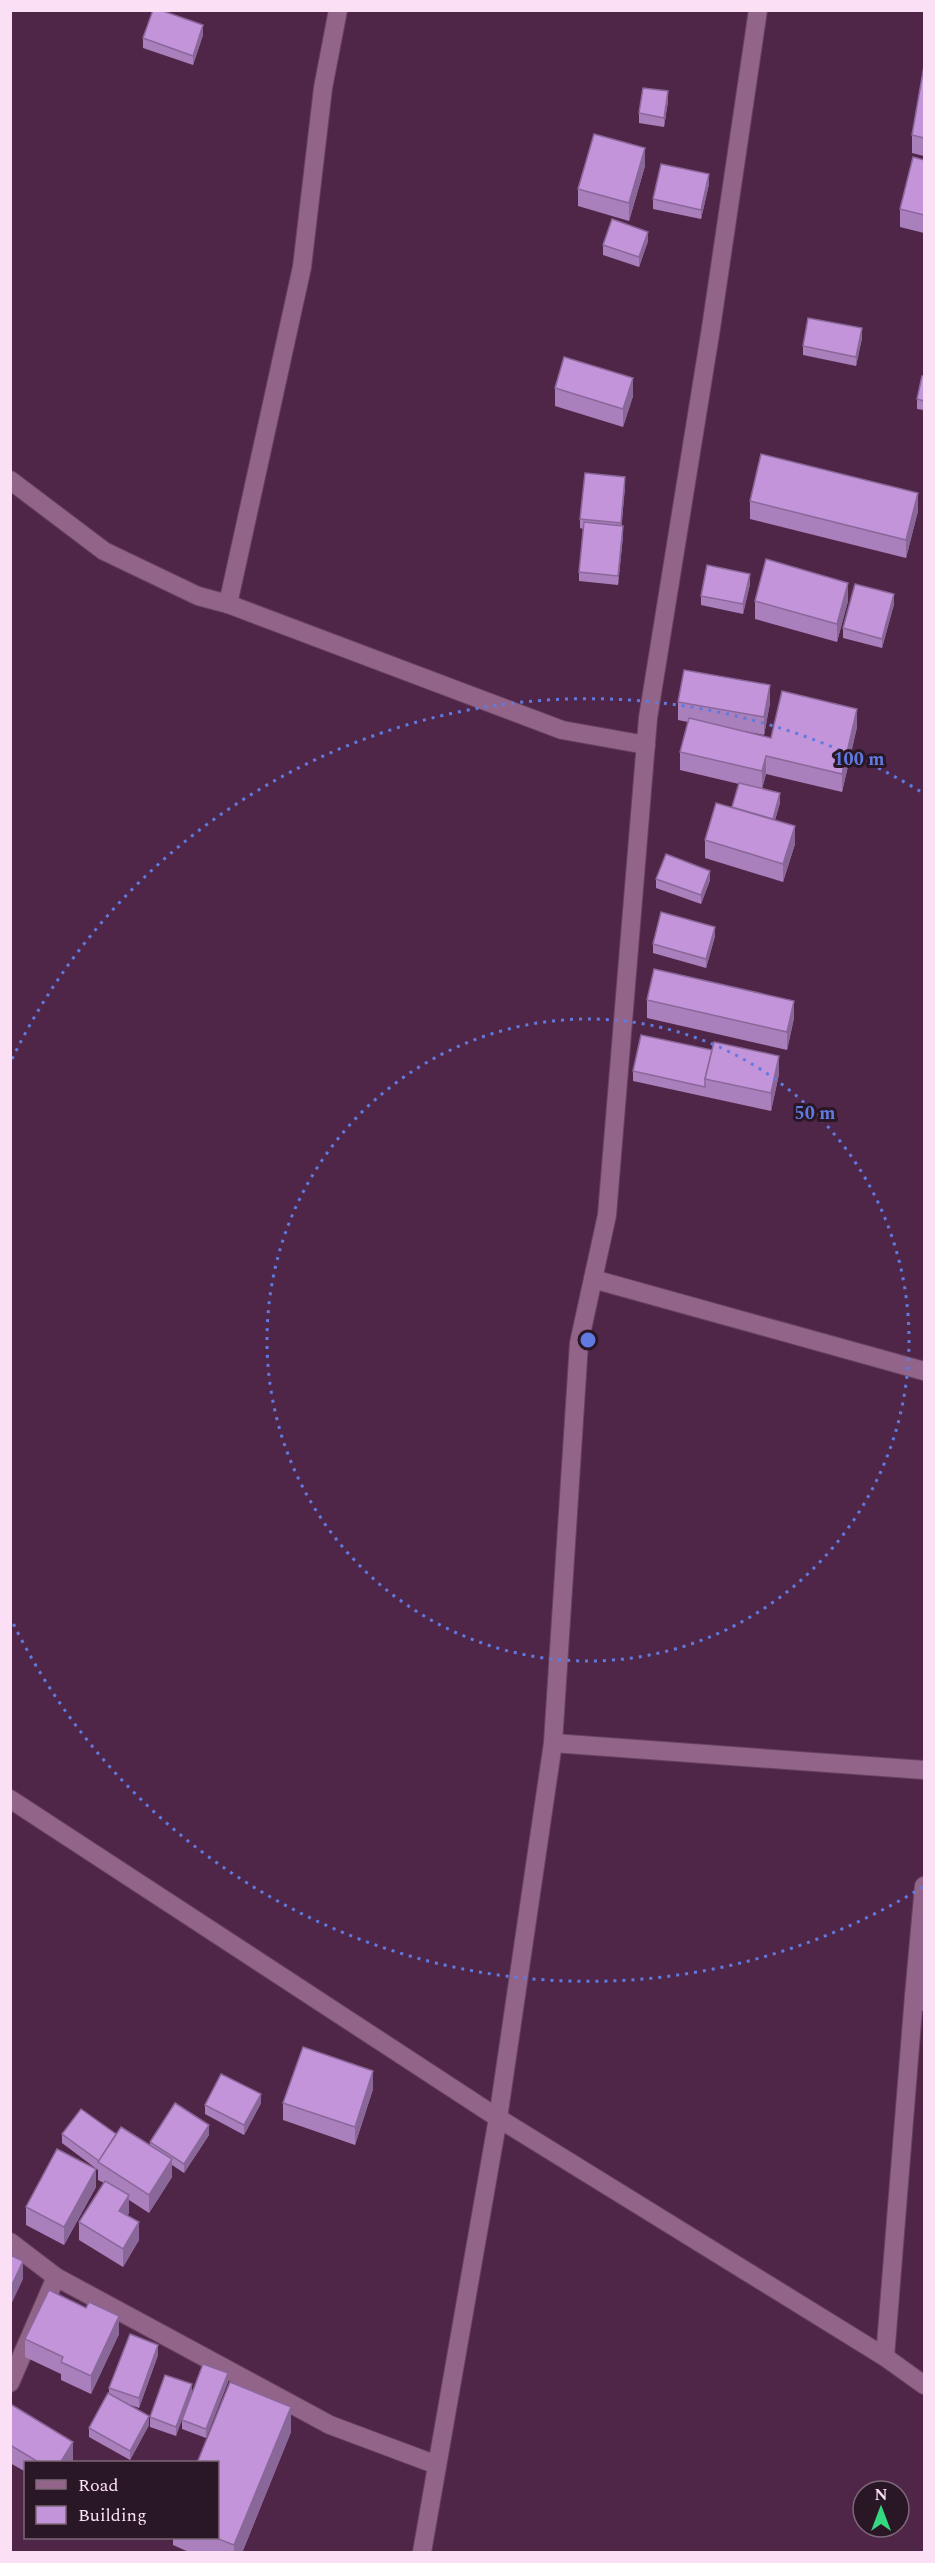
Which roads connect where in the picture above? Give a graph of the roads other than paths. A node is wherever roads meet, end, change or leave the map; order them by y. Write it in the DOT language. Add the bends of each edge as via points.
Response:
graph roads {
  1 [pos="338,10"];
  2 [pos="758,10"];
  3 [pos="10,480"];
  4 [pos="228,604"];
  5 [pos="646,745"];
  6 [pos="593,1279"];
  7 [pos="924,1371"];
  8 [pos="553,1743"];
  9 [pos="924,1770"];
  10 [pos="10,1799"];
  11 [pos="924,1886"];
  12 [pos="919,1999"];
  13 [pos="498,2118"];
  14 [pos="10,2242"];
  15 [pos="56,2277"];
  16 [pos="885,2357"];
  17 [pos="10,2383"];
  18 [pos="924,2385"];
  19 [pos="436,2465"];
  20 [pos="422,2553"];
  1 -- 4 [label="street" via="323,88 302,267"];
  2 -- 5 [label="street"];
  3 -- 4 [label="street" via="104,551 198,596"];
  4 -- 5 [label="street" via="562,730"];
  5 -- 6 [label="street" via="607,1215"];
  6 -- 7 [label="street"];
  6 -- 8 [label="street" via="579,1342"];
  8 -- 9 [label="street"];
  8 -- 13 [label="street"];
  10 -- 13 [label="street"];
  11 -- 12 [label="street"];
  12 -- 16 [label="street"];
  13 -- 16 [label="street"];
  13 -- 19 [label="street"];
  14 -- 15 [label="street"];
  15 -- 17 [label="street"];
  15 -- 19 [label="street" via="330,2426"];
  16 -- 18 [label="street"];
  19 -- 20 [label="street"];
}
